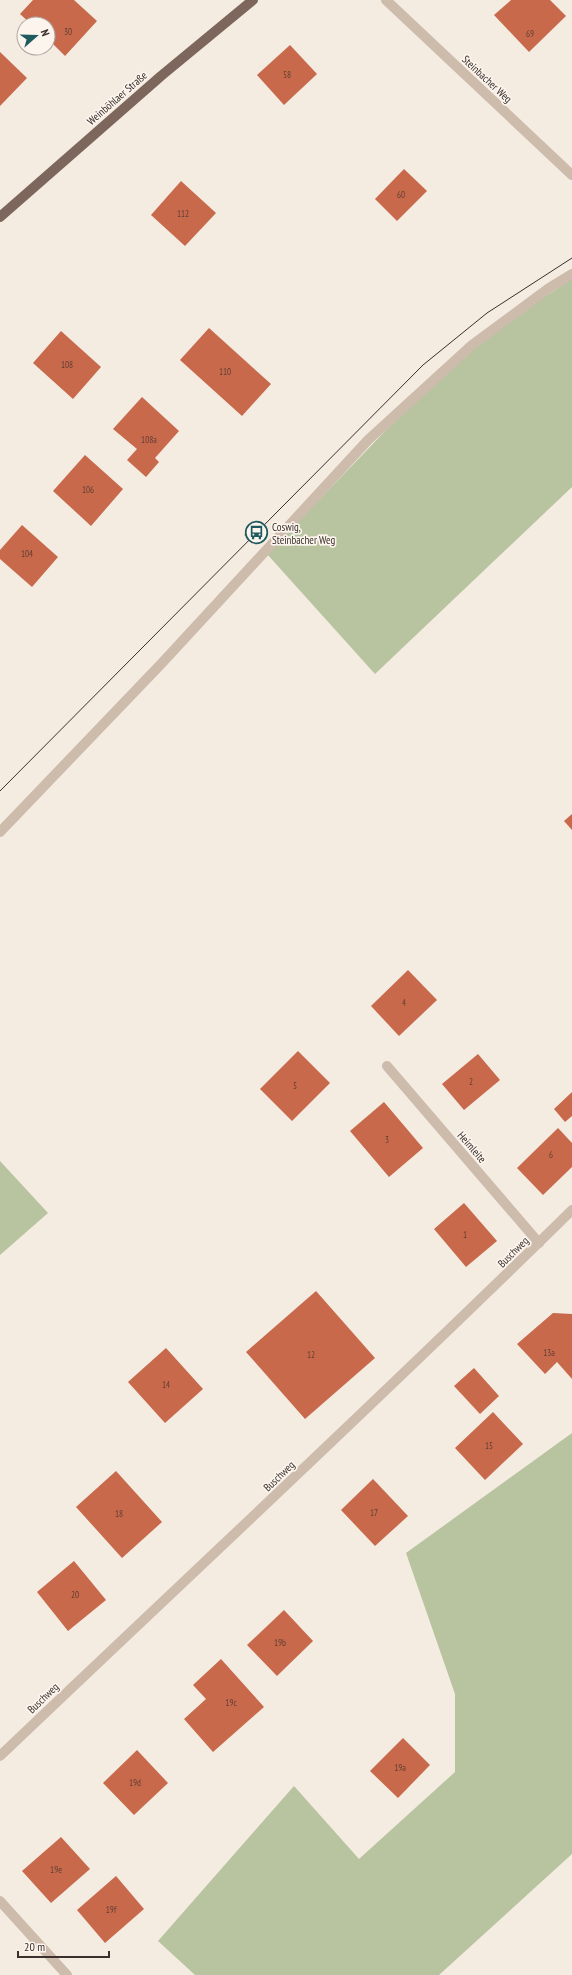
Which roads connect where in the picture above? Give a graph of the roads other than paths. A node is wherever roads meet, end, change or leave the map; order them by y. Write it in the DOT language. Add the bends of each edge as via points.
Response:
graph roads {
  1 [pos="252,0"];
  2 [pos="386,0"];
  3 [pos="572,175"];
  4 [pos="0,217"];
  5 [pos="572,274"];
  6 [pos="0,832"];
  7 [pos="387,1066"];
  8 [pos="572,1210"];
  9 [pos="538,1243"];
  10 [pos="0,1756"];
  11 [pos="0,1901"];
  12 [pos="67,1975"];
  1 -- 4 [label="main road, Weinböhlaer Straße"];
  2 -- 3 [label="street, Steinbacher Weg"];
  5 -- 6 [label="street" via="472,345 368,440 162,663"];
  7 -- 9 [label="street, Heimleite"];
  8 -- 9 [label="street, Buschweg"];
  9 -- 10 [label="street, Buschweg" via="263,1508"];
  11 -- 12 [label="street"];
}
